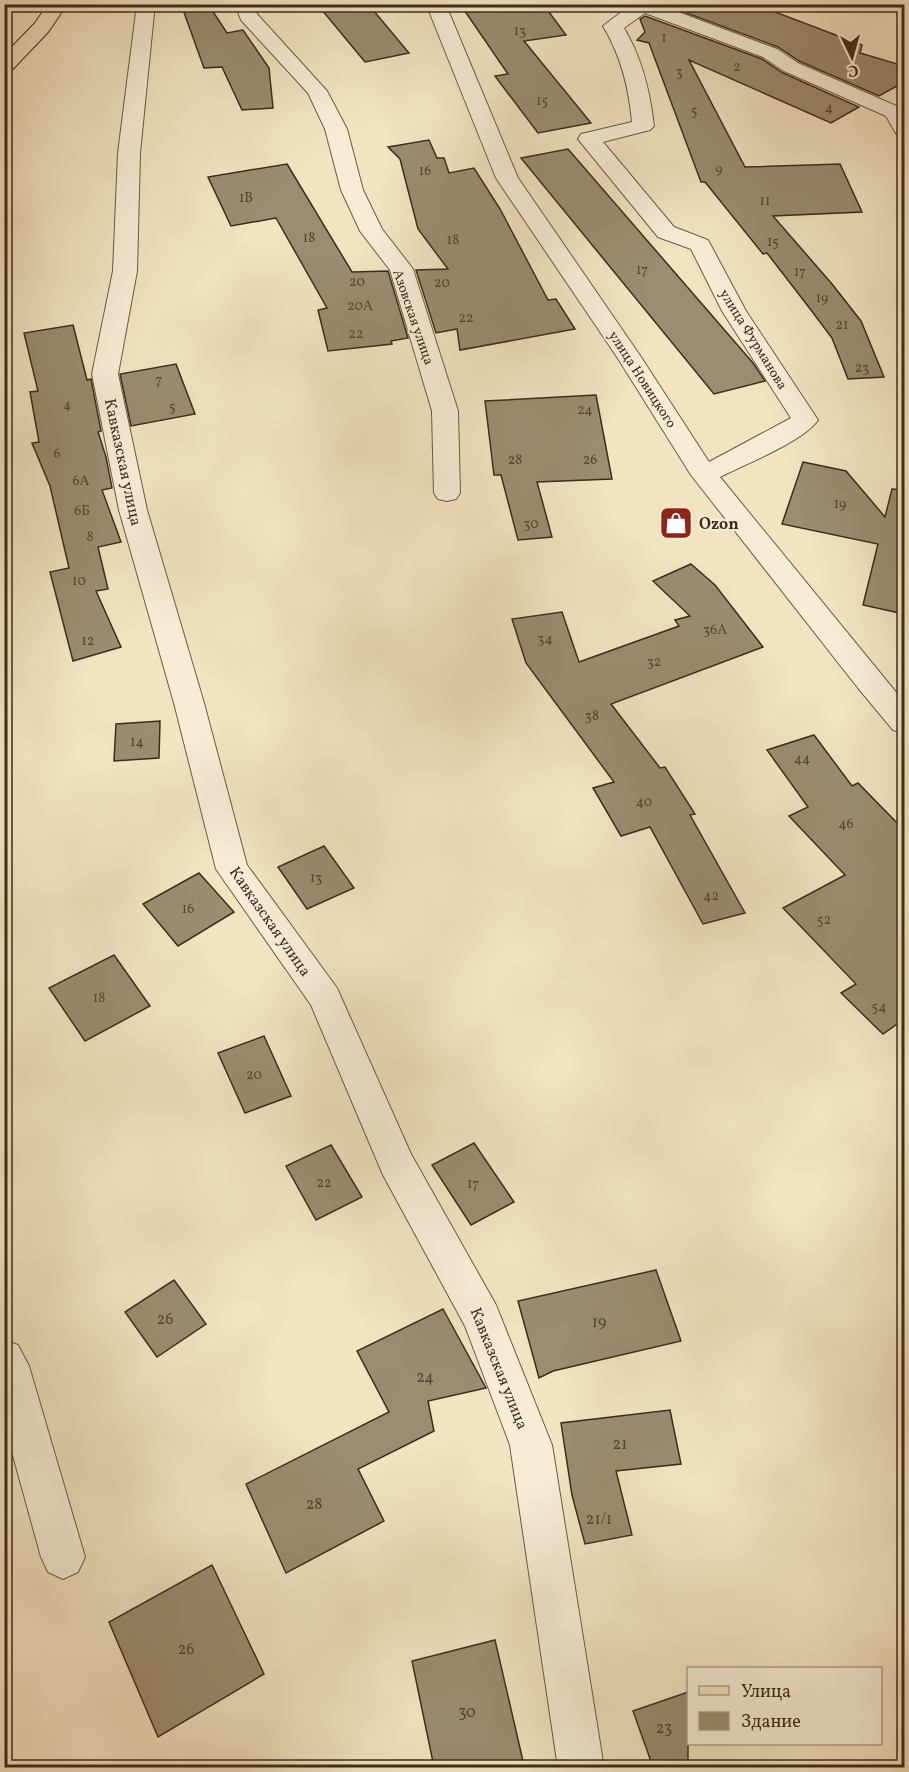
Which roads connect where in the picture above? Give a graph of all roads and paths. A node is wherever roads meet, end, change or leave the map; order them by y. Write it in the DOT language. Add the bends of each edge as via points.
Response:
graph roads {
  1 [pos="58,4"];
  2 [pos="147,4"];
  3 [pos="244,4"];
  4 [pos="433,4"];
  5 [pos="644,5"];
  6 [pos="4,68"];
  7 [pos="899,108"];
  8 [pos="904,131"];
  9 [pos="704,475"];
  10 [pos="447,493"];
  11 [pos="869,681"];
  12 [pos="904,688"];
  13 [pos="904,722"];
  14 [pos="4,1359"];
  15 [pos="63,1557"];
  16 [pos="581,1767"];
  1 -- 6 [label="main road"];
  2 -- 16 [label="street, Кавказская улица" via="129,153 125,271 105,374 134,510 232,869 325,998 396,1163 482,1317 531,1445"];
  3 -- 10 [label="street, Азовская улица" via="248,16 317,91 336,129 352,190 371,231 401,269 445,411"];
  4 -- 9 [label="street, улица Новицкого" via="507,178"];
  5 -- 7 [label="street"];
  5 -- 9 [label="street, улица Фурманова" via="613,26 624,42 640,93 644,126 589,139 666,232 700,245 734,311 806,420"];
  7 -- 8 [label="street"];
  9 -- 11 [label="street, улица Новицкого"];
  11 -- 12 [label="street"];
  11 -- 13 [label="street, улица Новицкого"];
  14 -- 15 [label="street"];
}
